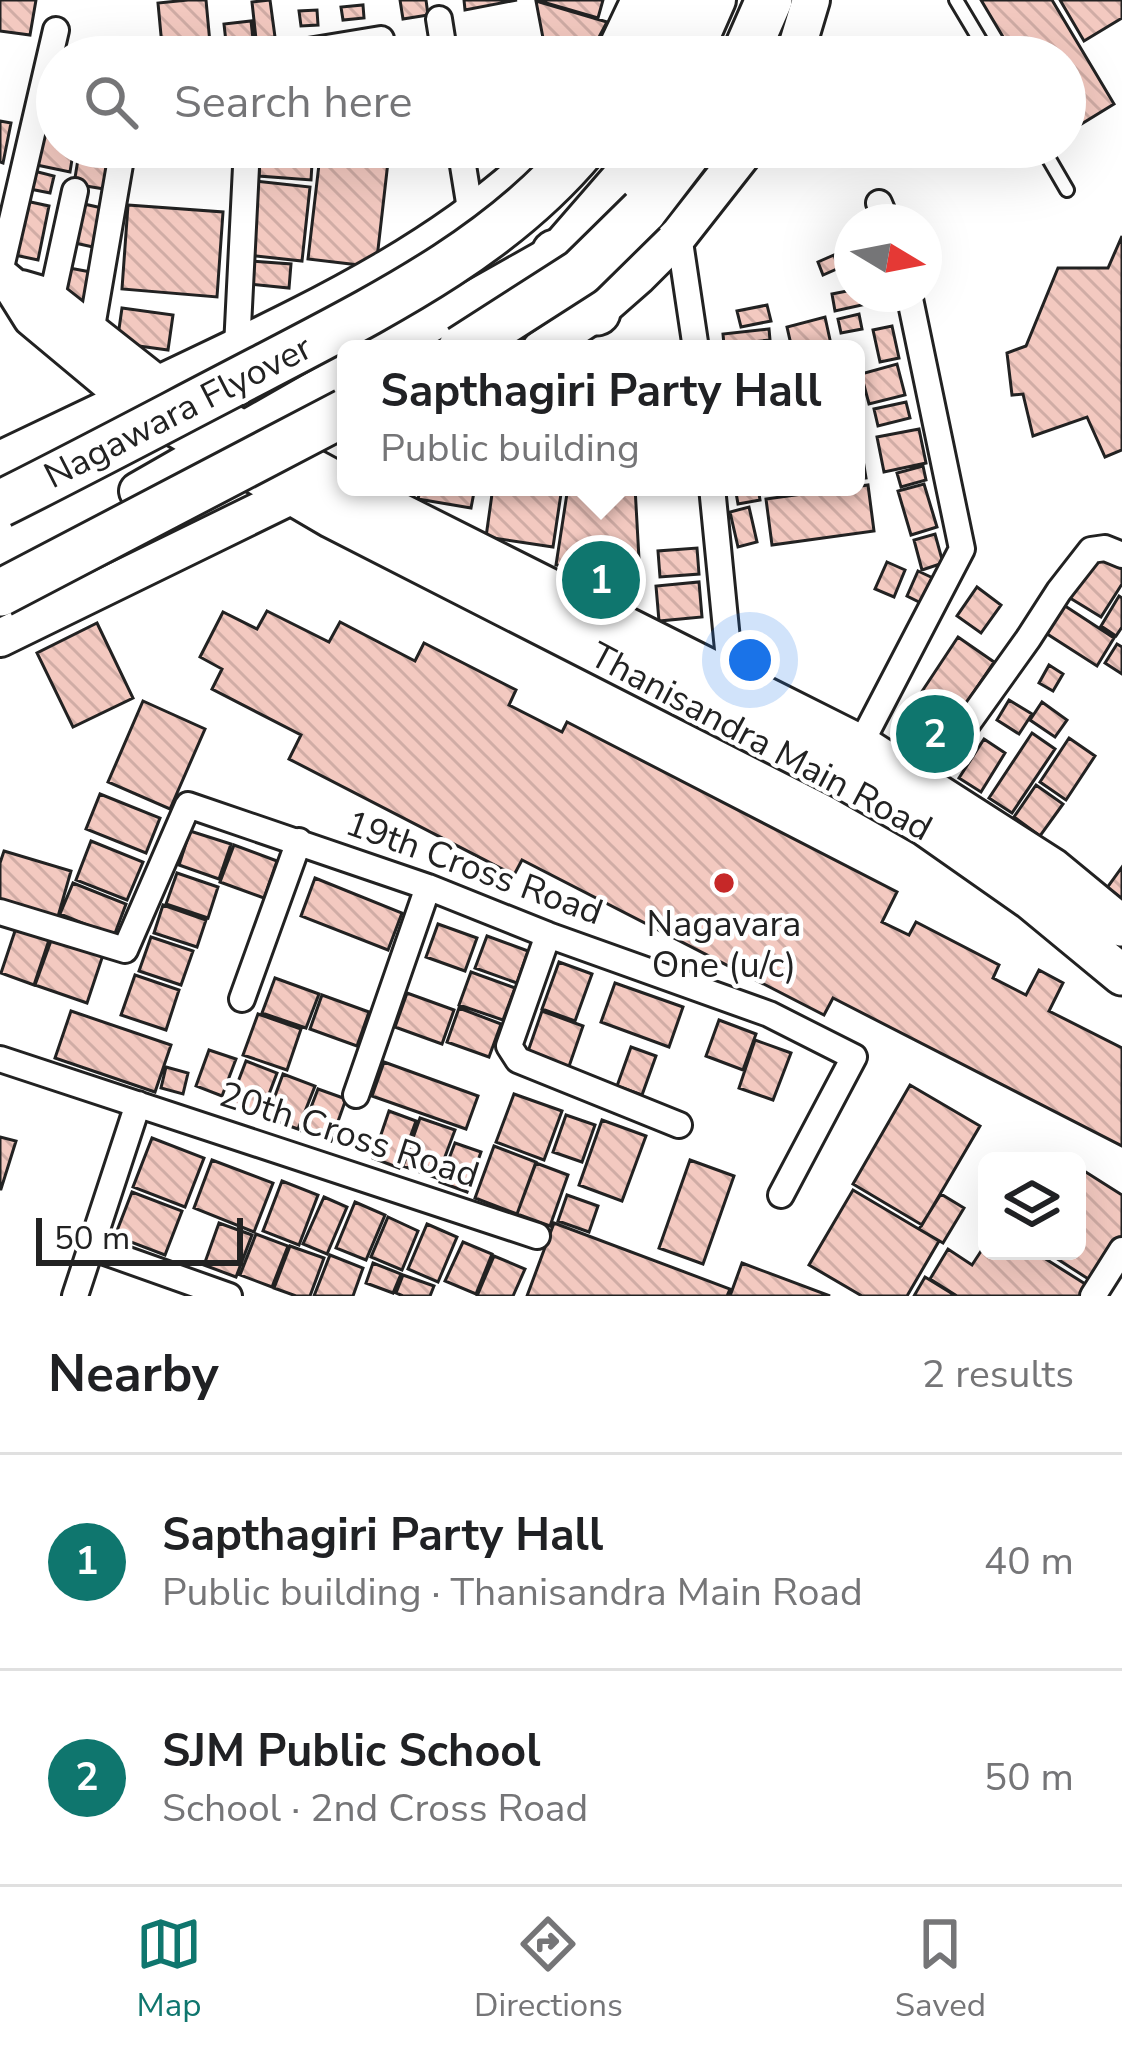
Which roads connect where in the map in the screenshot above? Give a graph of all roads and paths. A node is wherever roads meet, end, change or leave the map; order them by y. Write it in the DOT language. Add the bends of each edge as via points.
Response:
graph roads {
  1 [pos="640,0"];
  2 [pos="678,0"];
  3 [pos="717,0"];
  4 [pos="769,0"];
  5 [pos="811,0"];
  6 [pos="956,0"];
  7 [pos="439,19"];
  8 [pos="56,30"];
  9 [pos="55,36"];
  10 [pos="442,36"];
  11 [pos="623,36"];
  12 [pos="659,36"];
  13 [pos="701,36"];
  14 [pos="753,36"];
  15 [pos="800,36"];
  16 [pos="977,36"];
  17 [pos="36,125"];
  18 [pos="119,168"];
  19 [pos="246,168"];
  20 [pos="463,168"];
  21 [pos="526,168"];
  22 [pos="567,168"];
  23 [pos="628,168"];
  24 [pos="683,168"];
  25 [pos="724,168"];
  26 [pos="1054,168"];
  27 [pos="75,190"];
  28 [pos="1067,190"];
  29 [pos="471,215"];
  30 [pos="661,223"];
  31 [pos="555,253"];
  32 [pos="4,278"];
  33 [pos="51,302"];
  34 [pos="597,312"];
  35 [pos="913,312"];
  36 [pos="91,333"];
  37 [pos="401,340"];
  38 [pos="475,340"];
  39 [pos="555,340"];
  40 [pos="694,340"];
  41 [pos="237,347"];
  42 [pos="337,377"];
  43 [pos="144,392"];
  44 [pos="337,417"];
  45 [pos="87,419"];
  46 [pos="229,440"];
  47 [pos="0,460"];
  48 [pos="337,477"];
  49 [pos="337,481"];
  50 [pos="138,490"];
  51 [pos="291,496"];
  52 [pos="375,496"];
  53 [pos="713,496"];
  54 [pos="0,504"];
  55 [pos="180,550"];
  56 [pos="1117,553"];
  57 [pos="0,593"];
  58 [pos="0,638"];
  59 [pos="730,680"];
  60 [pos="860,745"];
  61 [pos="922,786"];
  62 [pos="298,841"];
  63 [pos="428,887"];
  64 [pos="0,912"];
  65 [pos="1122,926"];
  66 [pos="548,935"];
  67 [pos="1122,975"];
  68 [pos="242,999"];
  69 [pos="0,1059"];
  70 [pos="356,1094"];
  71 [pos="138,1104"];
  72 [pos="679,1125"];
  73 [pos="781,1195"];
  74 [pos="536,1236"];
  75 [pos="91,1247"];
  76 [pos="1122,1250"];
  77 [pos="75,1296"];
  78 [pos="229,1296"];
  79 [pos="1094,1296"];
  1 -- 11 [label="street"];
  2 -- 12 [label="highway"];
  3 -- 13 [label="street"];
  4 -- 14 [label="highway"];
  5 -- 15 [label="street"];
  6 -- 16 [label="lane"];
  7 -- 10 [label="street"];
  8 -- 9 [label="street"];
  17 -- 32 [label="street"];
  18 -- 36 [label="street"];
  19 -- 41 [label="street"];
  20 -- 29 [label="street"];
  21 -- 29 [label="street"];
  22 -- 54 [label="highway, Nagawara Flyover, bridge" via="471,250 400,297"];
  23 -- 31 [label="street"];
  24 -- 30 [label="highway"];
  25 -- 30 [label="street"];
  26 -- 28 [label="lane"];
  27 -- 33 [label="street"];
  29 -- 41 [label="street" via="369,282"];
  30 -- 34 [label="street"];
  30 -- 38 [label="highway, bridge"];
  30 -- 40 [label="street"];
  31 -- 34 [label="highway"];
  31 -- 37 [label="street"];
  32 -- 33 [label="street"];
  32 -- 43 [label="street" via="32,318"];
  33 -- 36 [label="street"];
  34 -- 39 [label="street"];
  35 -- 60 [label="street" via="962,549"];
  36 -- 43 [label="street"];
  41 -- 43 [label="street"];
  42 -- 46 [label="street"];
  43 -- 45 [label="street"];
  43 -- 46 [label="main road, Thanisandra Main Road"];
  44 -- 57 [label="highway, bridge"];
  45 -- 47 [label="street"];
  45 -- 50 [label="street"];
  46 -- 48 [label="main road, Thanisandra Main Road"];
  46 -- 50 [label="street"];
  46 -- 51 [label="main road, Thanisandra Main Road"];
  49 -- 51 [label="street"];
  50 -- 55 [label="street"];
  51 -- 55 [label="street"];
  51 -- 67 [label="main road, Thanisandra Main Road" via="926,826"];
  52 -- 59 [label="main road, Thanisandra Main Road"];
  53 -- 59 [label="street"];
  55 -- 58 [label="street"];
  56 -- 61 [label="street" via="1095,548 1080,564"];
  59 -- 60 [label="main road, Thanisandra Main Road"];
  60 -- 61 [label="main road, Thanisandra Main Road"];
  61 -- 65 [label="main road, Thanisandra Main Road" via="1053,869"];
  62 -- 63 [label="street, 19th Cross Road"];
  62 -- 64 [label="street, 19th Cross Road" via="188,805 125,950"];
  62 -- 68 [label="street"];
  63 -- 66 [label="street, 19th Cross Road"];
  63 -- 70 [label="street"];
  66 -- 72 [label="street" via="509,1046 518,1060"];
  66 -- 73 [label="street, 19th Cross Road" via="769,1014 854,1057"];
  69 -- 71 [label="street, 20th Cross Road"];
  71 -- 74 [label="street, 20th Cross Road"];
  71 -- 75 [label="street"];
  75 -- 77 [label="street"];
  75 -- 78 [label="street"];
  76 -- 79 [label="street"];
}
